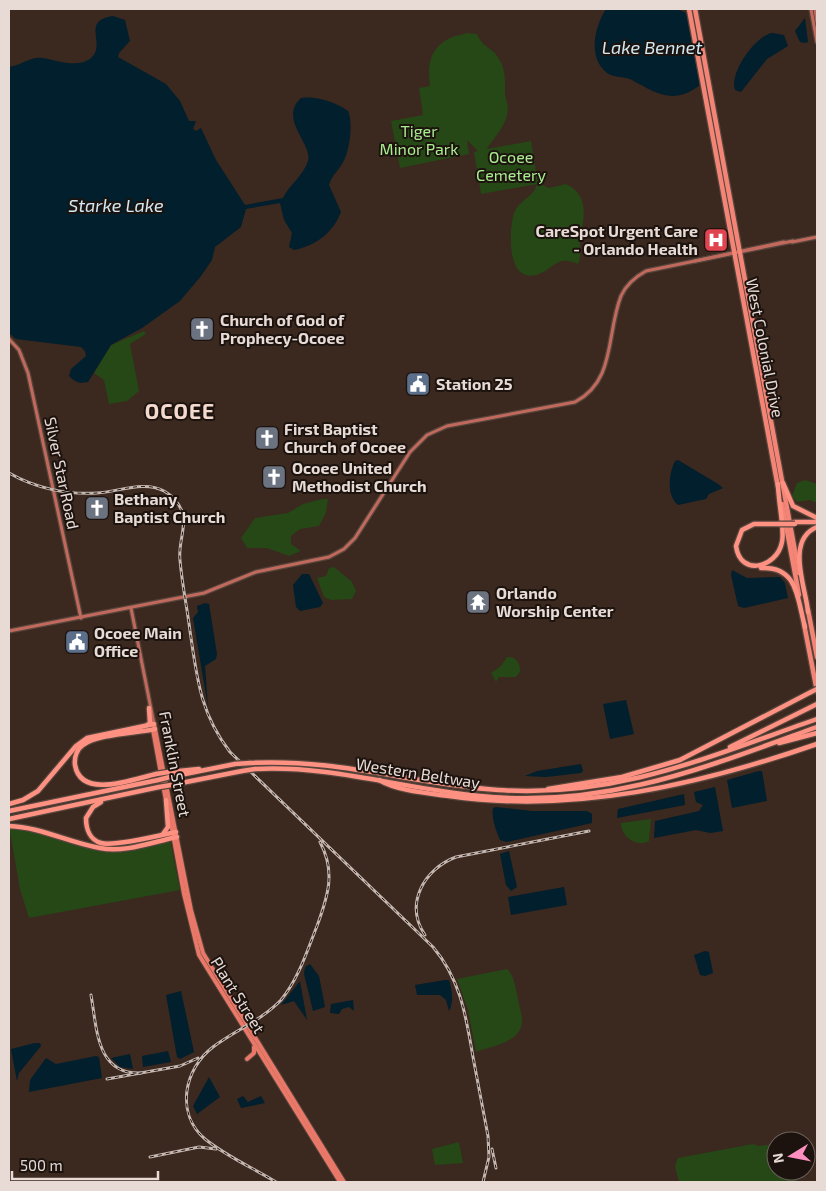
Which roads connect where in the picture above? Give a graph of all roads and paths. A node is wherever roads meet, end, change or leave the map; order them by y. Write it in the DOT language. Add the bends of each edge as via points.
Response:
graph roads {
  1 [pos="689,9"];
  2 [pos="694,9"];
  3 [pos="811,9"];
  4 [pos="815,9"];
  5 [pos="817,22"];
  6 [pos="695,29"];
  7 [pos="817,42"];
  8 [pos="817,237"];
  9 [pos="737,253"];
  10 [pos="742,295"];
  11 [pos="750,309"];
  12 [pos="9,340"];
  13 [pos="758,366"];
  14 [pos="780,484"];
  15 [pos="817,521"];
  16 [pos="778,523"];
  17 [pos="817,527"];
  18 [pos="131,608"];
  19 [pos="808,612"];
  20 [pos="81,618"];
  21 [pos="805,627"];
  22 [pos="9,631"];
  23 [pos="816,648"];
  24 [pos="809,650"];
  25 [pos="817,657"];
  26 [pos="817,662"];
  27 [pos="817,690"];
  28 [pos="148,695"];
  29 [pos="817,704"];
  30 [pos="149,708"];
  31 [pos="817,719"];
  32 [pos="146,726"];
  33 [pos="153,727"];
  34 [pos="817,727"];
  35 [pos="817,732"];
  36 [pos="816,745"];
  37 [pos="761,748"];
  38 [pos="694,762"];
  39 [pos="225,766"];
  40 [pos="607,783"];
  41 [pos="165,786"];
  42 [pos="609,795"];
  43 [pos="112,798"];
  44 [pos="166,800"];
  45 [pos="9,804"];
  46 [pos="9,812"];
  47 [pos="9,819"];
  48 [pos="10,826"];
  49 [pos="175,835"];
  50 [pos="158,836"];
  51 [pos="226,1000"];
  52 [pos="233,1002"];
  53 [pos="231,1008"];
  54 [pos="237,1010"];
  55 [pos="252,1040"];
  56 [pos="248,1059"];
  57 [pos="306,1123"];
  58 [pos="340,1182"];
  59 [pos="344,1182"];
  1 -- 6 [label="highway, West Colonial Drive"];
  2 -- 6 [label="highway, West Colonial Drive"];
  3 -- 7 [label="main road"];
  4 -- 5 [label="main road"];
  6 -- 9 [label="highway, West Colonial Drive"];
  8 -- 9 [label="main road"];
  9 -- 10 [label="highway, West Colonial Drive"];
  9 -- 11 [label="highway, West Colonial Drive"];
  9 -- 18 [label="main road" via="646,271 626,287 619,301 602,375 592,391 575,402 442,428 423,438 410,452 354,538 336,554 256,572 204,593"];
  10 -- 11 [label="highway"];
  10 -- 13 [label="highway, West Colonial Drive"];
  11 -- 13 [label="highway, West Colonial Drive"];
  12 -- 20 [label="main road, Silver Star Road" via="19,350 28,373"];
  13 -- 14 [label="highway, West Colonial Drive"];
  14 -- 15 [label="highway" via="793,506"];
  14 -- 16 [label="highway" via="783,536 780,549 762,566 753,566 742,560 736,546 742,530 754,524"];
  14 -- 19 [label="highway, West Colonial Drive"];
  14 -- 21 [label="highway, West Colonial Drive"];
  15 -- 16 [label="highway, bridge"];
  16 -- 21 [label="highway" via="754,522 744,527 735,540 735,550 744,564 756,568 778,568 790,578"];
  17 -- 19 [label="highway" via="806,535 800,552"];
  18 -- 20 [label="main road"];
  18 -- 28 [label="main road, Franklin Street"];
  19 -- 23 [label="highway, West Colonial Drive"];
  20 -- 22 [label="main road"];
  21 -- 23 [label="highway" via="810,644"];
  21 -- 24 [label="highway, West Colonial Drive"];
  23 -- 25 [label="highway, West Colonial Drive"];
  24 -- 26 [label="highway"];
  24 -- 27 [label="highway, West Colonial Drive"];
  27 -- 40 [label="highway, bridge" via="680,760"];
  28 -- 30 [label="main road, Franklin Street"];
  28 -- 33 [label="main road, Franklin Street"];
  29 -- 38 [label="highway"];
  30 -- 32 [label="highway" via="150,722"];
  30 -- 33 [label="main road, Franklin Street"];
  31 -- 38 [label="highway, Western Beltway"];
  32 -- 33 [label="highway"];
  32 -- 45 [label="highway" via="87,738 76,746 38,791"];
  33 -- 39 [label="highway, bridge" via="88,742 76,754 75,766 86,782 96,786 156,774"];
  33 -- 41 [label="main road, Franklin Street"];
  34 -- 37 [label="highway"];
  35 -- 37 [label="highway"];
  36 -- 42 [label="highway" via="689,782"];
  37 -- 42 [label="highway"];
  38 -- 40 [label="highway, Western Beltway" via="657,774"];
  39 -- 40 [label="highway, Western Beltway, bridge" via="313,763 472,787 532,791 563,791"];
  39 -- 46 [label="highway, Western Beltway, bridge"];
  41 -- 42 [label="highway, Western Beltway, bridge" via="242,771 316,770 375,778 384,783 439,795 484,801 536,802"];
  41 -- 43 [label="highway, Western Beltway"];
  41 -- 44 [label="main road, Franklin Street"];
  41 -- 49 [label="main road, Franklin Street"];
  43 -- 47 [label="highway, Western Beltway"];
  43 -- 50 [label="highway" via="93,807 86,818 86,827 93,838 104,844"];
  44 -- 49 [label="main road, Plant Street"];
  44 -- 50 [label="highway" via="168,827"];
  48 -- 49 [label="highway" via="32,828 111,850"];
  49 -- 50 [label="highway"];
  49 -- 51 [label="main road, Plant Street" via="195,946"];
  49 -- 52 [label="main road, Plant Street" via="198,941"];
  51 -- 52 [label="main road"];
  51 -- 53 [label="main road, Plant Street"];
  52 -- 54 [label="main road, Plant Street"];
  53 -- 54 [label="main road"];
  53 -- 55 [label="main road, Plant Street"];
  54 -- 57 [label="main road, Plant Street"];
  55 -- 56 [label="main road" via="255,1052"];
  55 -- 57 [label="main road, Plant Street"];
  57 -- 58 [label="main road, Plant Street"];
  57 -- 59 [label="main road"];
}
